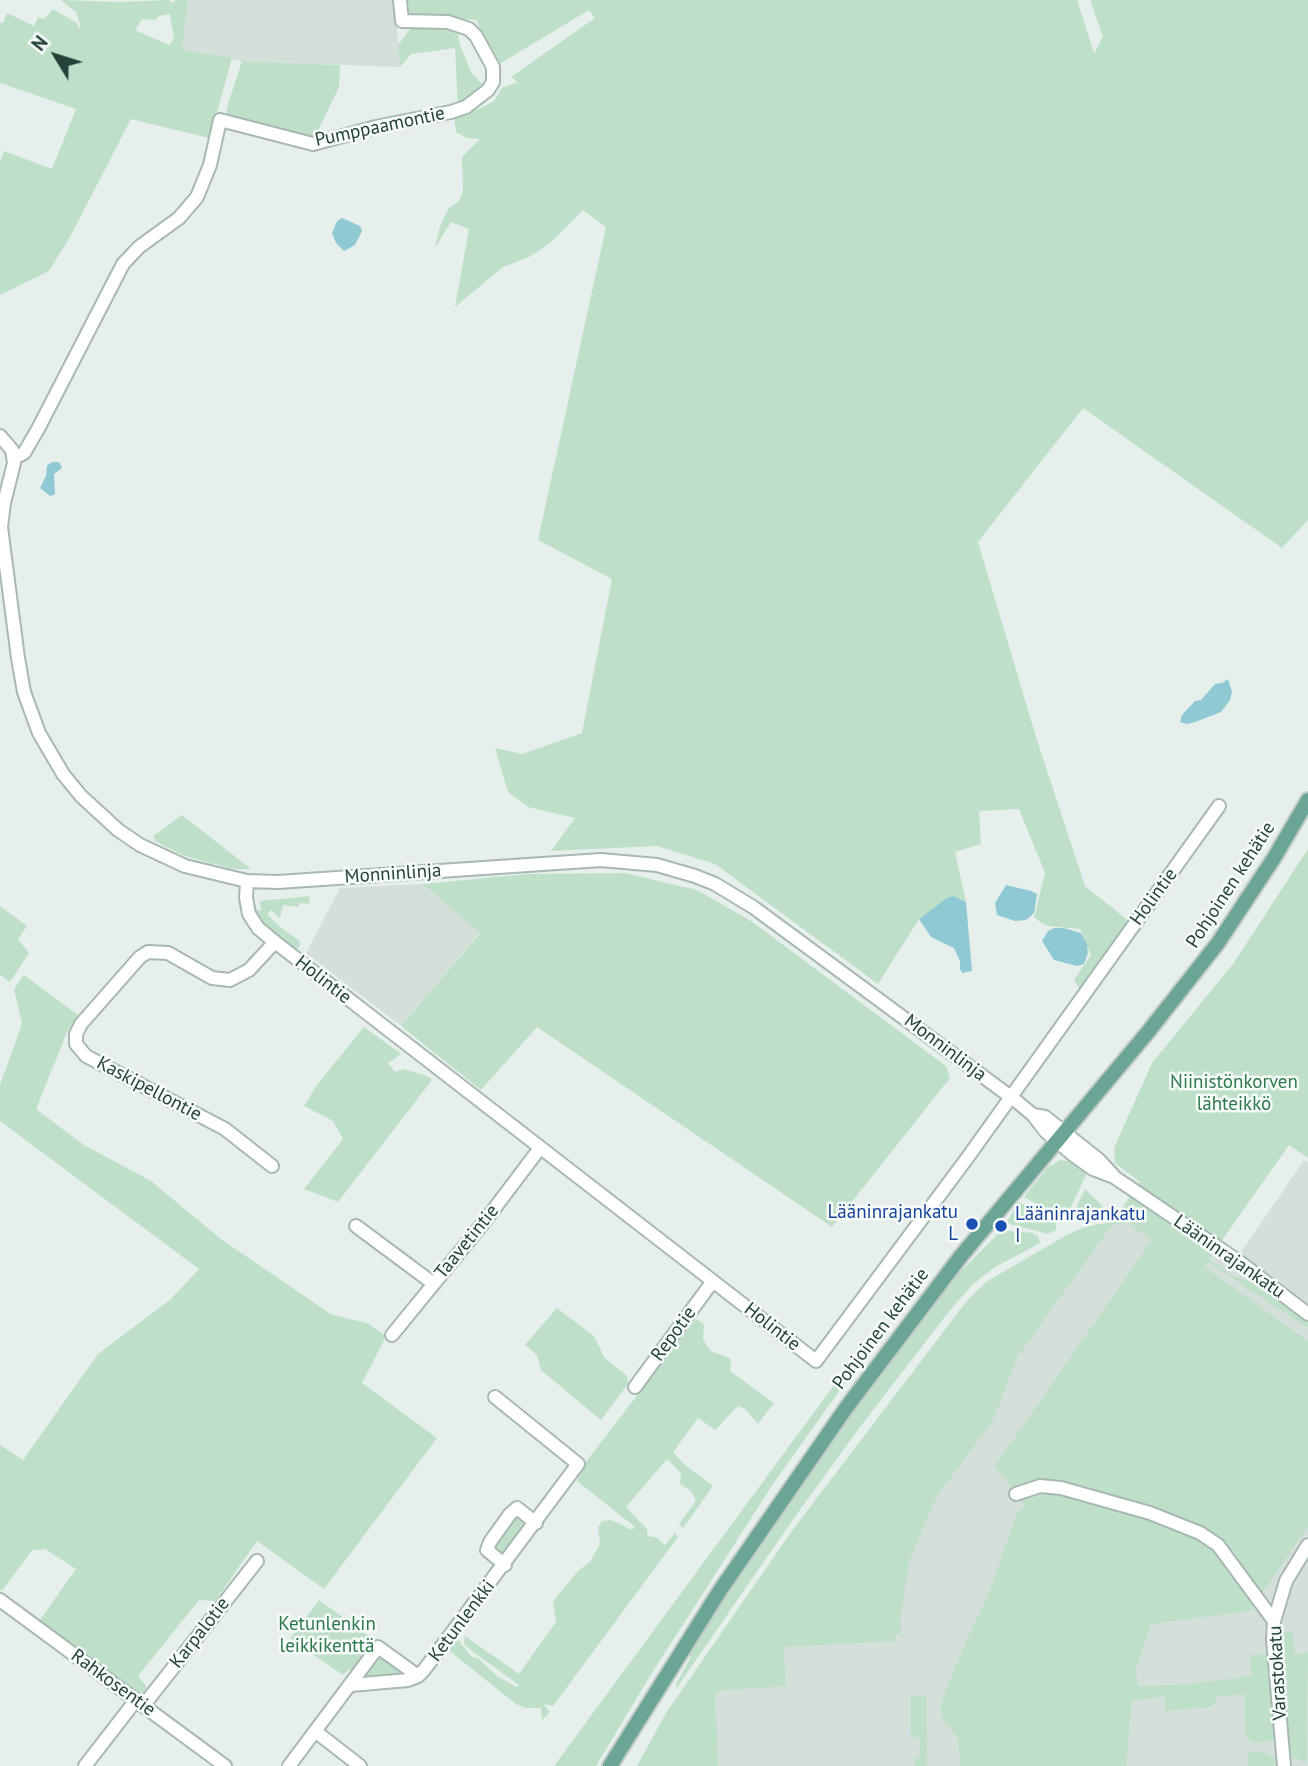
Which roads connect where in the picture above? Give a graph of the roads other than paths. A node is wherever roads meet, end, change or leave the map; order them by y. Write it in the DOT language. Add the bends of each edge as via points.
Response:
graph roads {
  1 [pos="400,0"];
  2 [pos="0,436"];
  3 [pos="14,458"];
  4 [pos="3,569"];
  5 [pos="1308,800"];
  6 [pos="1219,806"];
  7 [pos="247,881"];
  8 [pos="275,942"];
  9 [pos="1010,1096"];
  10 [pos="1059,1136"];
  11 [pos="540,1147"];
  12 [pos="272,1166"];
  13 [pos="356,1226"];
  14 [pos="713,1281"];
  15 [pos="434,1284"];
  16 [pos="1308,1314"];
  17 [pos="392,1335"];
  18 [pos="635,1387"];
  19 [pos="495,1397"];
  20 [pos="1016,1494"];
  21 [pos="536,1523"];
  22 [pos="1308,1545"];
  23 [pos="257,1561"];
  24 [pos="505,1565"];
  25 [pos="2,1605"];
  26 [pos="1274,1621"];
  27 [pos="418,1676"];
  28 [pos="351,1685"];
  29 [pos="140,1703"];
  30 [pos="315,1731"];
  31 [pos="85,1766"];
  32 [pos="225,1766"];
  33 [pos="289,1766"];
  34 [pos="360,1766"];
  35 [pos="610,1766"];
  36 [pos="1284,1766"];
  1 -- 3 [label="street, Pumppaamontie" via="402,21 448,22 476,36 493,67 488,90 451,112 313,144 220,120 197,197 124,264 38,429 24,453"];
  2 -- 3 [label="street"];
  3 -- 4 [label="street, Monninlinja" via="2,513"];
  4 -- 7 [label="street, Monninlinja" via="24,692 39,733 69,783 140,845 185,866"];
  5 -- 10 [label="main road, Pohjoinen kehätie" via="1218,943"];
  6 -- 9 [label="street, Holintie"];
  7 -- 8 [label="street, Holintie" via="249,914"];
  7 -- 9 [label="street, Monninlinja" via="601,860 676,870 715,884 753,906"];
  8 -- 11 [label="street, Holintie"];
  8 -- 12 [label="street, Kaskipellontie" via="249,971 230,980 212,978 168,953 148,952 76,1034 76,1044 86,1056 225,1129"];
  9 -- 10 [label="street, Monninlinja" via="1033,1115 1045,1117"];
  9 -- 14 [label="street, Holintie" via="816,1361"];
  10 -- 16 [label="street, Lääninrajankatu" via="1099,1160 1114,1177"];
  10 -- 35 [label="main road, Pohjoinen kehätie" via="938,1285 794,1482 691,1634"];
  11 -- 14 [label="street, Holintie"];
  11 -- 15 [label="street, Taavetintie"];
  13 -- 15 [label="street"];
  14 -- 18 [label="street, Repotie"];
  15 -- 17 [label="street, Taavetintie"];
  19 -- 21 [label="street, Ketunlenkki" via="578,1464"];
  20 -- 26 [label="street" via="1040,1486 1072,1491 1200,1533 1218,1545"];
  21 -- 24 [label="street, Ketunlenkki"];
  21 -- 24 [label="street, Ketunlenkki" via="517,1508 510,1514 487,1550"];
  22 -- 26 [label="street, Varastokatu" via="1286,1581"];
  23 -- 29 [label="street, Karpalotie"];
  24 -- 27 [label="street, Ketunlenkki"];
  25 -- 29 [label="street, Rahkosentie"];
  26 -- 36 [label="street, Varastokatu"];
  27 -- 28 [label="street, Ketunlenkki"];
  27 -- 28 [label="street, Ketunlenkki" via="378,1647"];
  28 -- 30 [label="street, Ketunlenkki"];
  29 -- 31 [label="street, Karpalotie"];
  29 -- 32 [label="street, Rahkosentie"];
  30 -- 33 [label="street, Ketunlenkki"];
  30 -- 34 [label="street"];
}
